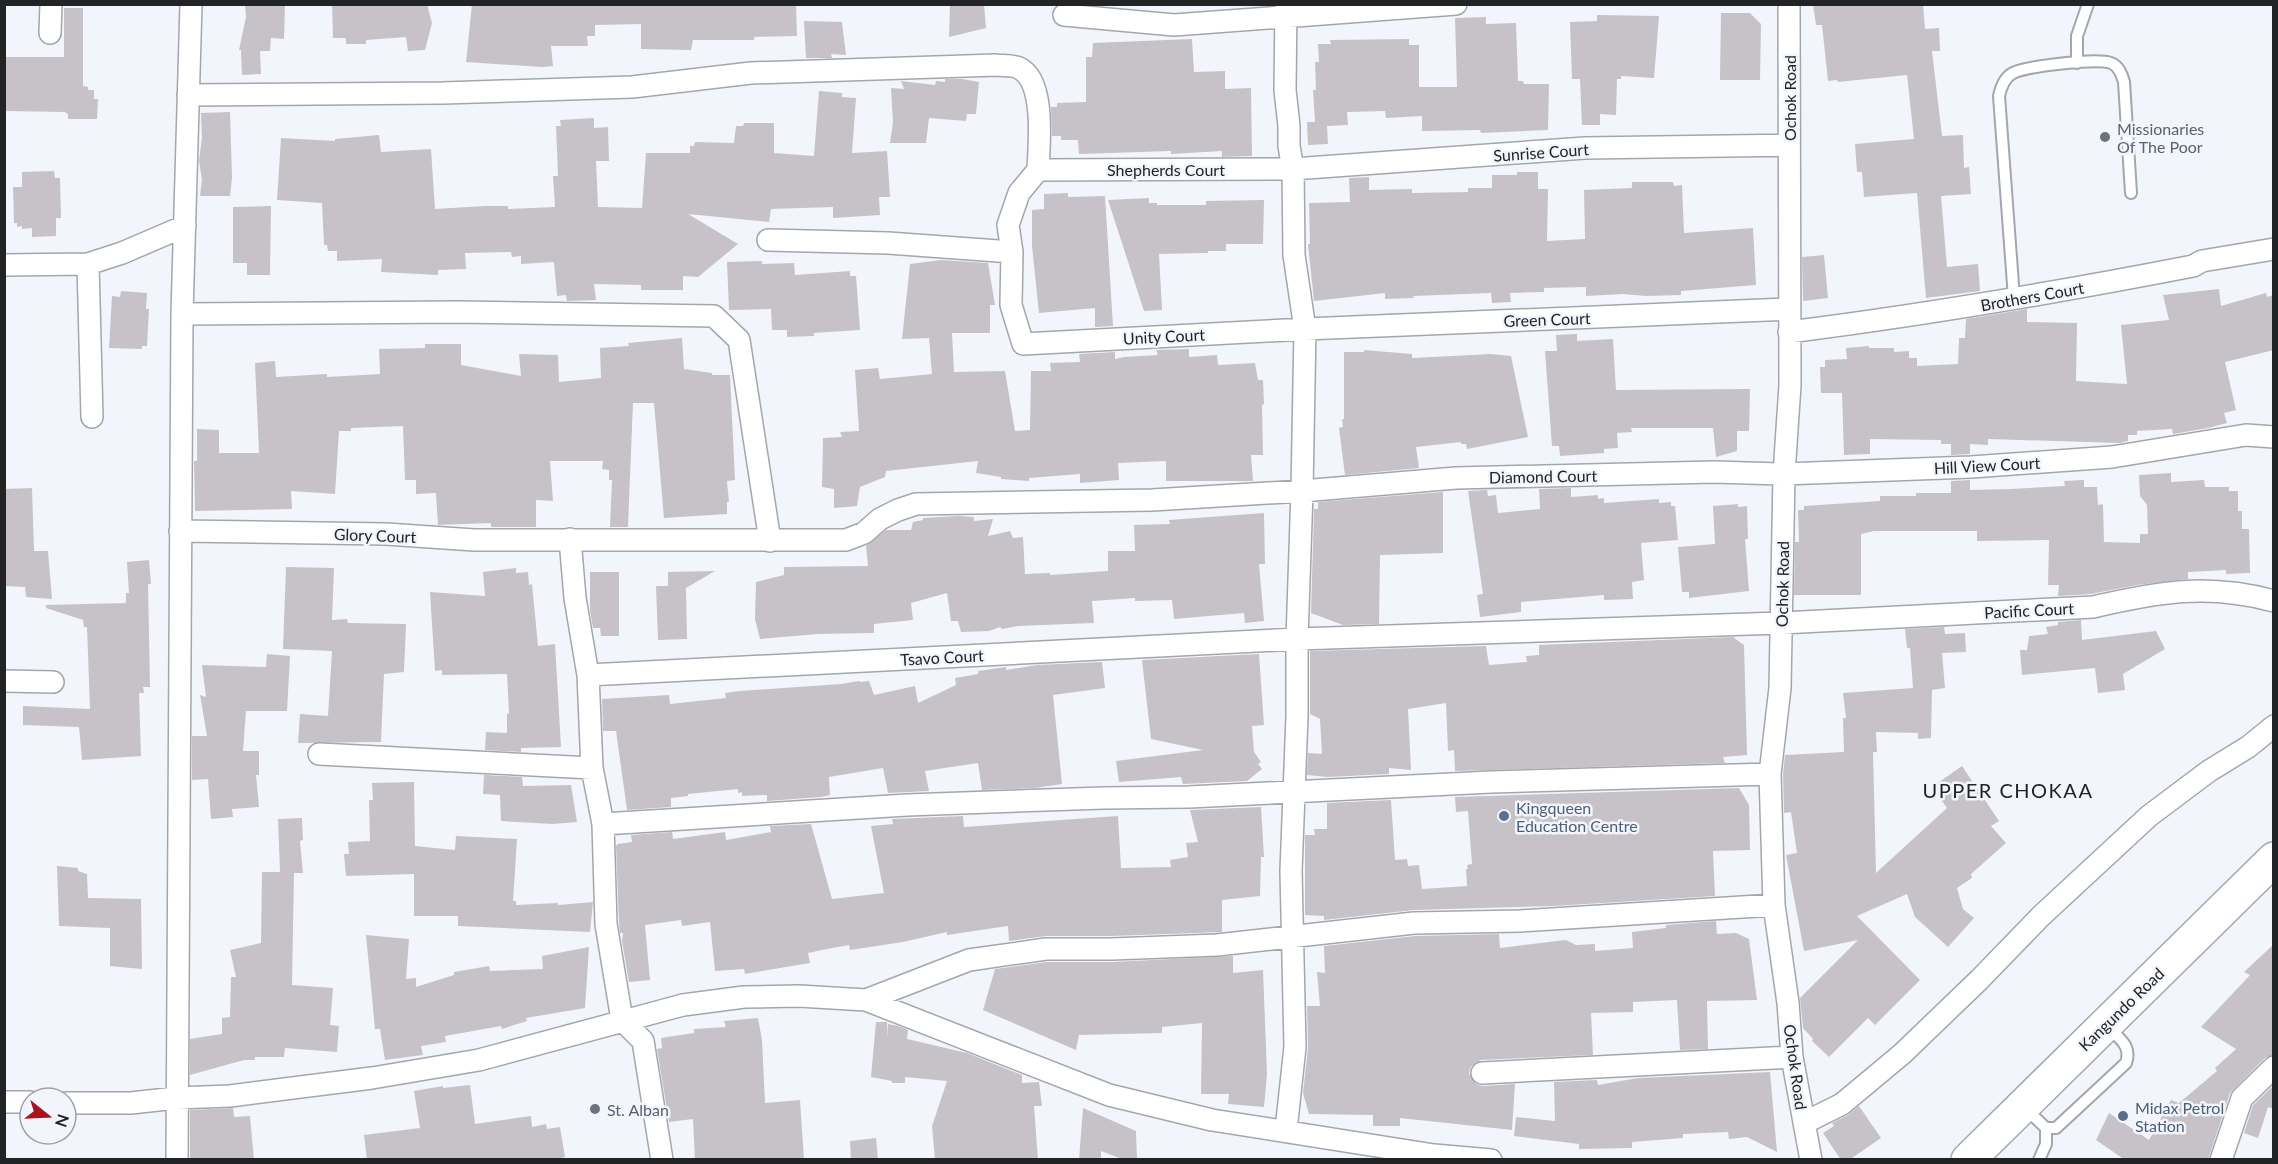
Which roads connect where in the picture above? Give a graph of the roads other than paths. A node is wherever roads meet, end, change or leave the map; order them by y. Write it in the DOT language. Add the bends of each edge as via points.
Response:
graph roads {
  1 [pos="51,4"];
  2 [pos="191,4"];
  3 [pos="1456,4"];
  4 [pos="1788,4"];
  5 [pos="2088,4"];
  6 [pos="1286,11"];
  7 [pos="1064,15"];
  8 [pos="50,33"];
  9 [pos="2077,63"];
  10 [pos="188,95"];
  11 [pos="1789,145"];
  12 [pos="1293,169"];
  13 [pos="1038,170"];
  14 [pos="2131,194"];
  15 [pos="185,226"];
  16 [pos="768,240"];
  17 [pos="2274,249"];
  18 [pos="1012,252"];
  19 [pos="88,264"];
  20 [pos="4,265"];
  21 [pos="2014,298"];
  22 [pos="1789,309"];
  23 [pos="182,314"];
  24 [pos="1305,329"];
  25 [pos="1789,332"];
  26 [pos="92,417"];
  27 [pos="2274,437"];
  28 [pos="1784,474"];
  29 [pos="1302,491"];
  30 [pos="180,531"];
  31 [pos="570,539"];
  32 [pos="770,541"];
  33 [pos="2274,601"];
  34 [pos="1782,623"];
  35 [pos="1297,639"];
  36 [pos="588,675"];
  37 [pos="4,681"];
  38 [pos="53,682"];
  39 [pos="2274,726"];
  40 [pos="319,754"];
  41 [pos="592,768"];
  42 [pos="1770,774"];
  43 [pos="1294,792"];
  44 [pos="603,824"];
  45 [pos="2274,859"];
  46 [pos="1774,905"];
  47 [pos="1292,938"];
  48 [pos="866,1000"];
  49 [pos="622,1020"];
  50 [pos="2105,1024"];
  51 [pos="1792,1057"];
  52 [pos="2274,1067"];
  53 [pos="1482,1073"];
  54 [pos="176,1098"];
  55 [pos="78,1103"];
  56 [pos="2022,1106"];
  57 [pos="1804,1123"];
  58 [pos="2046,1128"];
  59 [pos="1286,1130"];
  60 [pos="177,1160"];
  61 [pos="662,1160"];
  62 [pos="1491,1160"];
  63 [pos="1811,1160"];
  64 [pos="1968,1160"];
  65 [pos="2039,1160"];
  66 [pos="2221,1160"];
  1 -- 8 [label="street"];
  2 -- 10 [label="street"];
  3 -- 6 [label="street"];
  4 -- 11 [label="street, Ochok Road"];
  5 -- 9 [label="lane" via="2077,36"];
  6 -- 7 [label="street" via="1174,25"];
  6 -- 12 [label="street" via="1285,90"];
  9 -- 14 [label="lane" via="2110,62 2122,73"];
  9 -- 21 [label="lane" via="2027,68 2011,74 1999,96"];
  10 -- 13 [label="street" via="632,87 751,73 996,65 1019,68 1032,80 1038,102"];
  10 -- 15 [label="street"];
  11 -- 12 [label="street, Sunrise Court" via="1585,148"];
  11 -- 22 [label="street, Ochok Road"];
  12 -- 13 [label="street, Shepherds Court"];
  12 -- 24 [label="street" via="1294,255"];
  13 -- 18 [label="street" via="1018,193 1008,225"];
  15 -- 19 [label="street"];
  15 -- 23 [label="street"];
  16 -- 18 [label="street"];
  17 -- 21 [label="street, Brothers Court"];
  18 -- 24 [label="street, Unity Court" via="1011,305 1023,344"];
  19 -- 20 [label="street"];
  19 -- 26 [label="street"];
  21 -- 25 [label="street, Brothers Court" via="1918,316"];
  22 -- 24 [label="street, Green Court"];
  22 -- 25 [label="street, Ochok Road"];
  23 -- 30 [label="street"];
  23 -- 32 [label="street" via="456,312 714,316 739,340"];
  24 -- 29 [label="street"];
  25 -- 28 [label="street, Ochok Road"];
  27 -- 28 [label="street, Hill View Court" via="2246,435 2112,458"];
  28 -- 29 [label="street, Diamond Court" via="1456,478"];
  28 -- 34 [label="street, Ochok Road"];
  29 -- 32 [label="street, Diamond Court" via="1152,500 916,504 880,519 864,533 846,540"];
  29 -- 35 [label="street"];
  30 -- 31 [label="street, Glory Court"];
  30 -- 54 [label="street"];
  31 -- 32 [label="street, Glory Court"];
  31 -- 36 [label="street"];
  33 -- 34 [label="street, Pacific Court" via="2184,591 2093,607"];
  34 -- 35 [label="street, Pacific Court"];
  34 -- 42 [label="street, Ochok Road" via="1780,688"];
  35 -- 36 [label="street, Tsavo Court"];
  35 -- 43 [label="street"];
  36 -- 41 [label="street"];
  37 -- 38 [label="street"];
  39 -- 57 [label="street" via="2149,816 1902,1054 1842,1104"];
  40 -- 41 [label="street"];
  41 -- 44 [label="street"];
  42 -- 43 [label="street"];
  42 -- 46 [label="street, Ochok Road"];
  43 -- 44 [label="street" via="907,805"];
  43 -- 47 [label="street"];
  44 -- 49 [label="street" via="606,924"];
  45 -- 50 [label="highway, Kangundo Road"];
  46 -- 47 [label="street" via="1520,921 1414,923"];
  46 -- 51 [label="street, Ochok Road"];
  47 -- 48 [label="street" via="1002,954 969,960"];
  47 -- 59 [label="street" via="1295,1047"];
  48 -- 49 [label="street" via="744,998 683,1005"];
  48 -- 59 [label="street" via="1109,1095 1212,1120"];
  49 -- 54 [label="street" via="523,1050 439,1068 231,1096"];
  49 -- 61 [label="street" via="643,1041"];
  50 -- 56 [label="highway, Kangundo Road"];
  50 -- 58 [label="lane" via="2127,1047 2126,1063 2056,1128"];
  51 -- 53 [label="street"];
  51 -- 57 [label="street, Ochok Road"];
  52 -- 66 [label="street" via="2242,1098"];
  54 -- 55 [label="street"];
  54 -- 60 [label="street"];
  56 -- 58 [label="lane"];
  56 -- 64 [label="highway, Kangundo Road"];
  57 -- 63 [label="street, Ochok Road"];
  58 -- 65 [label="lane" via="2046,1144"];
  59 -- 62 [label="street" via="1434,1155"];
}
